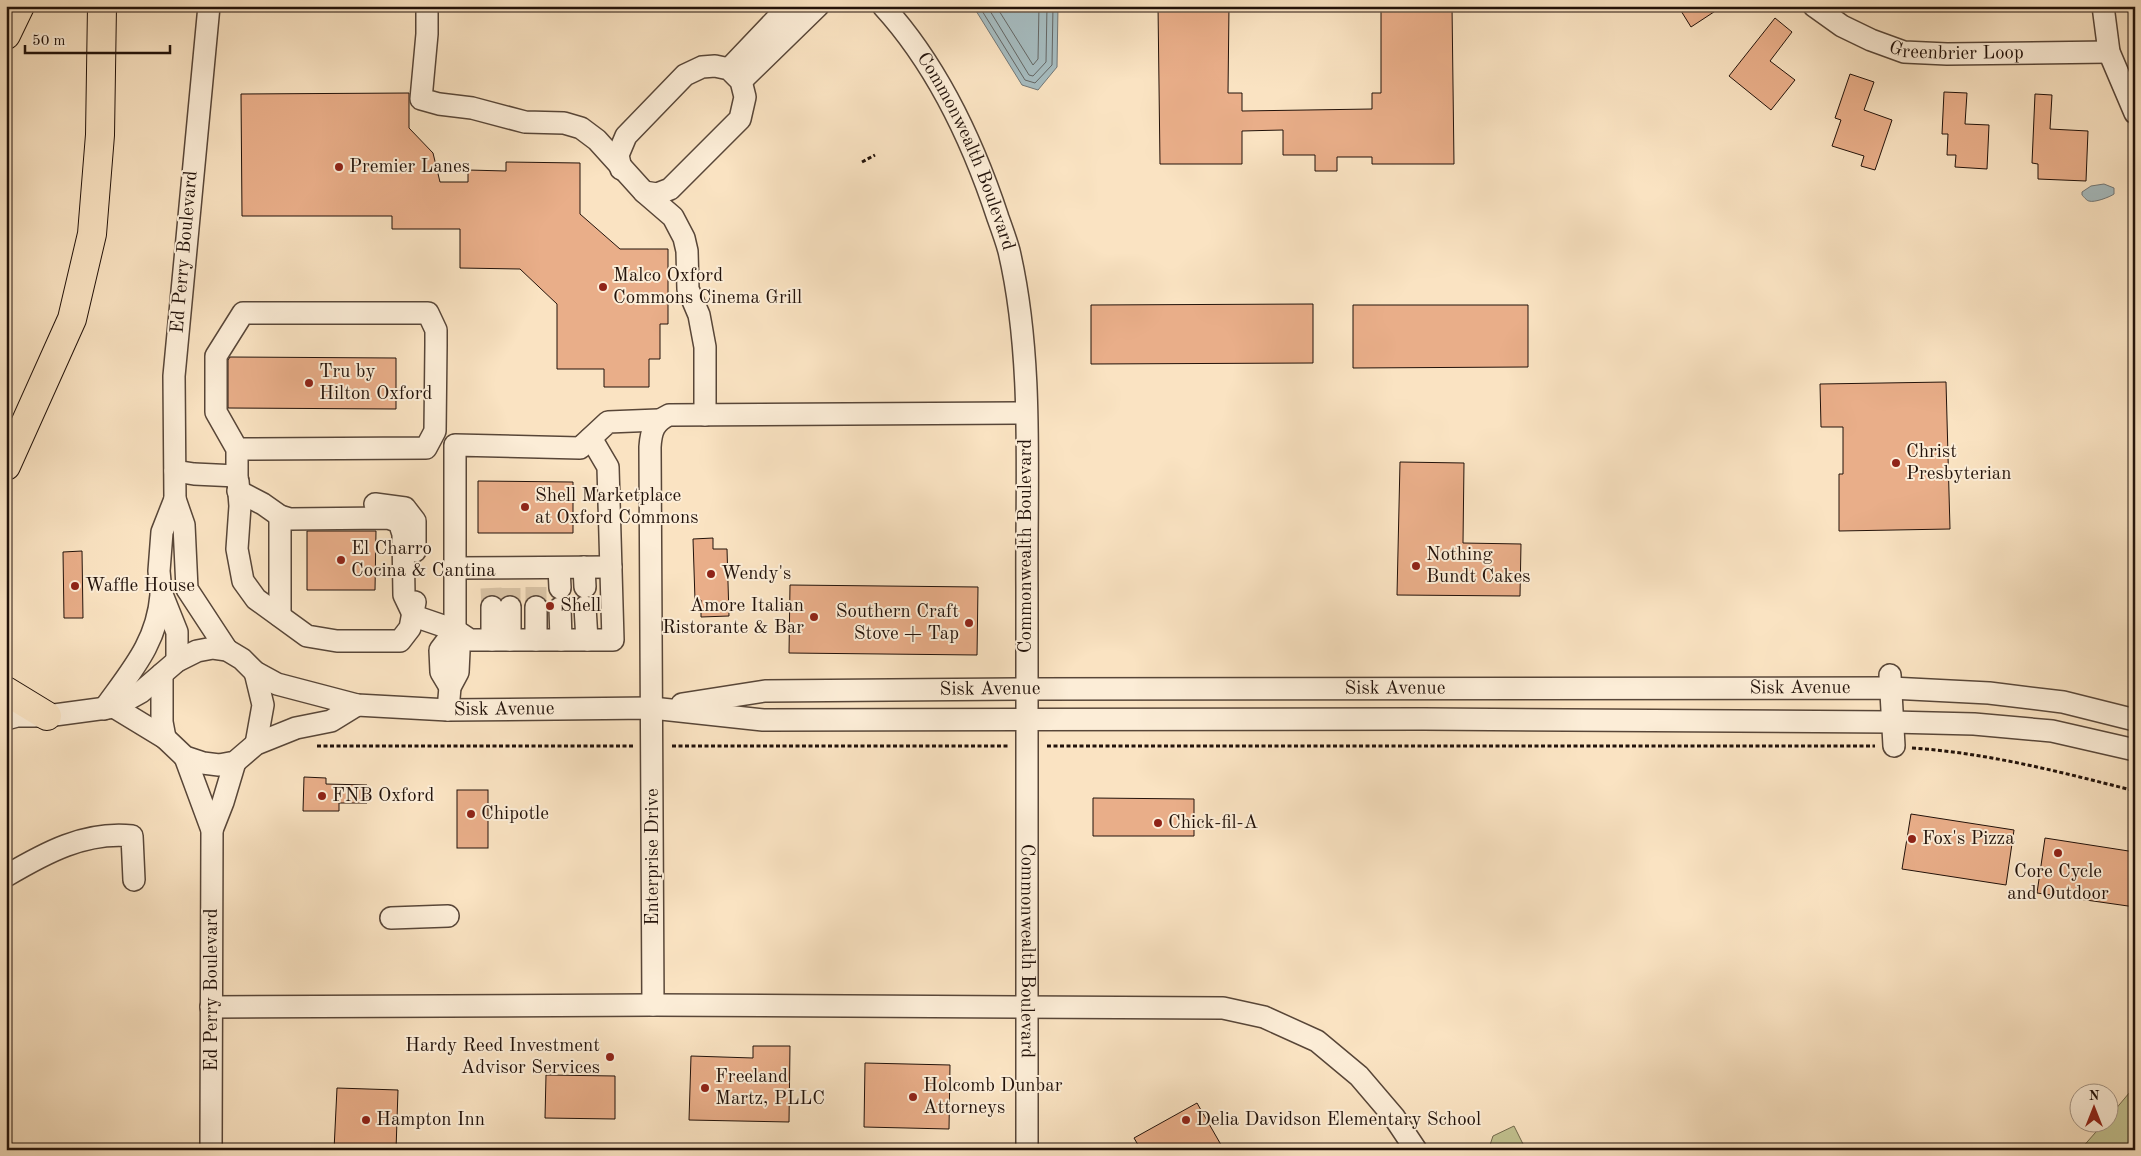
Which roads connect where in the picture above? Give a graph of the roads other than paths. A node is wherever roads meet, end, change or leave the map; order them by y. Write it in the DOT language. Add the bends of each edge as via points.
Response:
graph roads {
  1 [pos="20,6"];
  2 [pos="102,6"];
  3 [pos="209,6"];
  4 [pos="427,6"];
  5 [pos="789,6"];
  6 [pos="818,6"];
  7 [pos="883,6"];
  8 [pos="1814,6"];
  9 [pos="2103,6"];
  10 [pos="6,35"];
  11 [pos="2109,52"];
  12 [pos="735,75"];
  13 [pos="2135,113"];
  14 [pos="621,169"];
  15 [pos="644,192"];
  16 [pos="1026,413"];
  17 [pos="705,415"];
  18 [pos="658,420"];
  19 [pos="591,438"];
  20 [pos="237,449"];
  21 [pos="6,466"];
  22 [pos="175,471"];
  23 [pos="238,484"];
  24 [pos="175,499"];
  25 [pos="280,516"];
  26 [pos="456,568"];
  27 [pos="595,584"];
  28 [pos="501,587"];
  29 [pos="535,587"];
  30 [pos="560,588"];
  31 [pos="161,592"];
  32 [pos="280,616"];
  33 [pos="414,616"];
  34 [pos="455,630"];
  35 [pos="501,640"];
  36 [pos="536,640"];
  37 [pos="561,640"];
  38 [pos="595,640"];
  39 [pos="227,650"];
  40 [pos="169,667"];
  41 [pos="255,672"];
  42 [pos="1890,682"];
  43 [pos="1028,689"];
  44 [pos="6,691"];
  45 [pos="357,705"];
  46 [pos="109,708"];
  47 [pos="652,708"];
  48 [pos="448,710"];
  49 [pos="47,716"];
  50 [pos="10,717"];
  51 [pos="2135,720"];
  52 [pos="1027,721"];
  53 [pos="1892,722"];
  54 [pos="165,738"];
  55 [pos="256,744"];
  56 [pos="1894,746"];
  57 [pos="2135,750"];
  58 [pos="185,757"];
  59 [pos="235,762"];
  60 [pos="212,830"];
  61 [pos="6,876"];
  62 [pos="134,880"];
  63 [pos="448,916"];
  64 [pos="391,918"];
  65 [pos="654,1005"];
  66 [pos="1026,1006"];
  67 [pos="211,1007"];
  68 [pos="212,1150"];
  69 [pos="1027,1150"];
  70 [pos="1416,1150"];
  1 -- 10 [label="highway"];
  2 -- 21 [label="highway" via="100,135 92,234 72,319"];
  3 -- 22 [label="street, Ed Perry Boulevard" via="174,376"];
  4 -- 14 [label="street" via="421,99 525,122 564,123 582,128 597,140"];
  5 -- 12 [label="street"];
  6 -- 12 [label="street"];
  7 -- 16 [label="street, Commonwealth Boulevard" via="930,68 961,125 988,186 1009,250 1021,319"];
  8 -- 11 [label="street, Greenbrier Loop" via="1842,26 1904,52"];
  9 -- 11 [label="street"];
  11 -- 13 [label="street"];
  12 -- 14 [label="street" via="715,66 702,67 686,76 626,136 618,155"];
  12 -- 15 [label="street" via="745,97 740,119 670,189 658,194"];
  14 -- 15 [label="street"];
  15 -- 17 [label="street" via="674,217 684,238 688,289 699,315 705,347"];
  16 -- 17 [label="street"];
  16 -- 43 [label="street, Commonwealth Boulevard"];
  17 -- 18 [label="street" via="669,415"];
  18 -- 19 [label="street" via="608,422"];
  18 -- 47 [label="street, Enterprise Drive" via="650,433"];
  19 -- 26 [label="street" via="580,448 455,445"];
  19 -- 27 [label="street" via="608,467"];
  20 -- 20 [label="street" via="426,448 435,431 436,330 428,314 243,312 216,356 216,412"];
  20 -- 23 [label="street"];
  22 -- 23 [label="street"];
  22 -- 24 [label="street, Ed Perry Boulevard"];
  23 -- 25 [label="street"];
  23 -- 32 [label="street" via="237,549 243,580 256,599"];
  24 -- 31 [label="street" via="162,532"];
  24 -- 39 [label="street" via="184,526 187,588"];
  25 -- 32 [label="street"];
  25 -- 33 [label="street" via="296,505 380,504 405,508 415,521"];
  26 -- 28 [label="street"];
  26 -- 34 [label="street"];
  27 -- 30 [label="street"];
  27 -- 38 [label="street"];
  27 -- 38 [label="street" via="613,640"];
  28 -- 29 [label="street"];
  28 -- 35 [label="street"];
  29 -- 30 [label="street"];
  29 -- 36 [label="street"];
  30 -- 37 [label="street"];
  31 -- 40 [label="street" via="177,632"];
  31 -- 46 [label="street" via="160,616 148,646"];
  32 -- 33 [label="street" via="307,636 337,641 400,641"];
  33 -- 34 [label="street"];
  34 -- 35 [label="street" via="470,640"];
  34 -- 48 [label="street" via="440,650 441,672 450,687"];
  35 -- 36 [label="street"];
  36 -- 37 [label="street"];
  37 -- 38 [label="street"];
  39 -- 40 [label="street" via="197,651"];
  39 -- 41 [label="street, Sisk Avenue"];
  40 -- 46 [label="street" via="141,692"];
  40 -- 54 [label="street" via="162,722"];
  41 -- 45 [label="street, Sisk Avenue" via="277,684"];
  41 -- 55 [label="street" via="263,705"];
  42 -- 43 [label="street, Sisk Avenue"];
  42 -- 51 [label="street, Sisk Avenue" via="2064,702"];
  42 -- 53 [label="street"];
  43 -- 47 [label="street, Sisk Avenue" via="765,691"];
  43 -- 52 [label="street, Commonwealth Boulevard"];
  44 -- 49 [label="highway"];
  45 -- 48 [label="street, Sisk Avenue"];
  45 -- 55 [label="street" via="331,721 296,728"];
  46 -- 49 [label="street"];
  46 -- 54 [label="street"];
  47 -- 48 [label="street, Sisk Avenue"];
  47 -- 52 [label="street, Sisk Avenue" via="762,720"];
  47 -- 65 [label="street, Enterprise Drive"];
  49 -- 50 [label="street"];
  52 -- 53 [label="street, Sisk Avenue"];
  52 -- 66 [label="street, Commonwealth Boulevard"];
  53 -- 56 [label="street"];
  53 -- 57 [label="street, Sisk Avenue" via="1974,724 2052,731"];
  54 -- 58 [label="street"];
  55 -- 59 [label="street"];
  58 -- 59 [label="street" via="203,763"];
  58 -- 60 [label="street, Ed Perry Boulevard"];
  59 -- 60 [label="street, Ed Perry Boulevard"];
  60 -- 67 [label="street, Ed Perry Boulevard"];
  61 -- 62 [label="street" via="39,856 75,841 116,834 132,836"];
  63 -- 64 [label="street"];
  65 -- 66 [label="street"];
  65 -- 67 [label="street"];
  66 -- 69 [label="street, Commonwealth Boulevard"];
  66 -- 70 [label="street" via="1223,1008 1264,1017 1317,1040 1359,1076 1394,1117"];
  67 -- 68 [label="street, Ed Perry Boulevard"];
}
